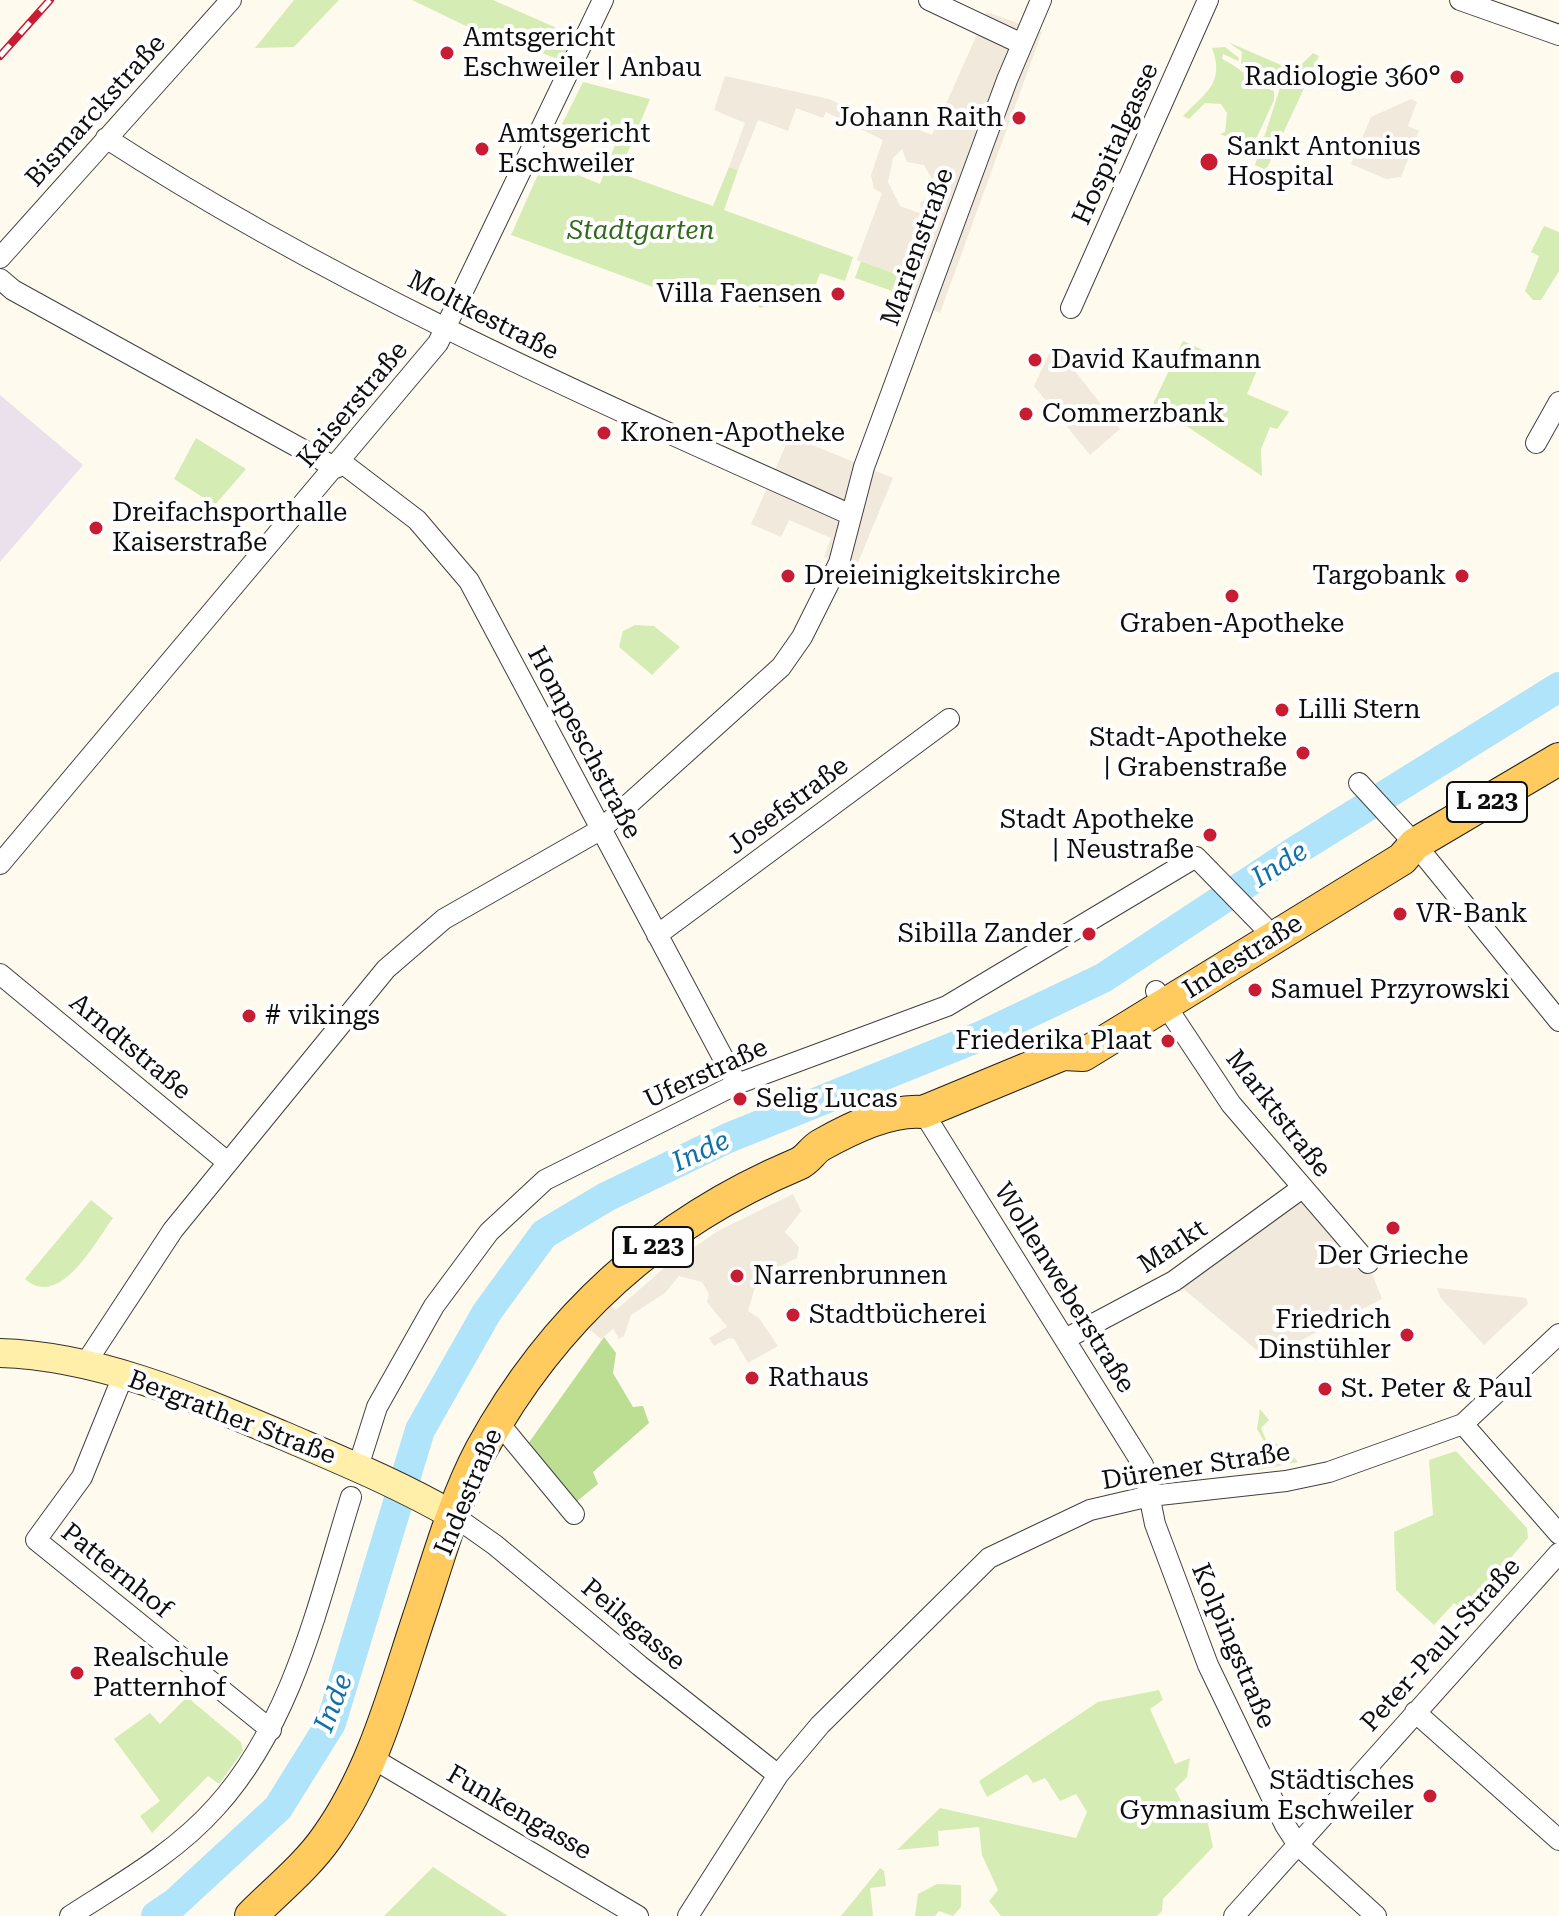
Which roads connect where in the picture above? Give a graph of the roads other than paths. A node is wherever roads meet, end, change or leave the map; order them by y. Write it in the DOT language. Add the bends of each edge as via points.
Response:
graph roads {
  1 [pos="231,0"];
  2 [pos="603,0"];
  3 [pos="929,0"];
  4 [pos="1041,0"];
  5 [pos="1208,0"];
  6 [pos="1460,0"];
  7 [pos="1559,35"];
  8 [pos="1022,44"];
  9 [pos="106,138"];
  10 [pos="0,258"];
  11 [pos="0,279"];
  12 [pos="1071,308"];
  13 [pos="448,328"];
  14 [pos="1556,409"];
  15 [pos="1536,443"];
  16 [pos="339,465"];
  17 [pos="849,514"];
  18 [pos="949,719"];
  19 [pos="1559,759"];
  20 [pos="1359,783"];
  21 [pos="600,830"];
  22 [pos="1415,844"];
  23 [pos="0,864"];
  24 [pos="1264,925"];
  25 [pos="657,935"];
  26 [pos="0,974"];
  27 [pos="1161,998"];
  28 [pos="1559,1021"];
  29 [pos="737,1084"];
  30 [pos="923,1112"];
  31 [pos="226,1161"];
  32 [pos="1302,1188"];
  33 [pos="1368,1263"];
  34 [pos="1559,1334"];
  35 [pos="1067,1338"];
  36 [pos="0,1353"];
  37 [pos="85,1364"];
  38 [pos="123,1376"];
  39 [pos="498,1422"];
  40 [pos="1463,1424"];
  41 [pos="367,1472"];
  42 [pos="1150,1496"];
  43 [pos="351,1497"];
  44 [pos="443,1510"];
  45 [pos="574,1514"];
  46 [pos="1559,1534"];
  47 [pos="1559,1553"];
  48 [pos="1415,1712"];
  49 [pos="271,1730"];
  50 [pos="372,1758"];
  51 [pos="778,1775"];
  52 [pos="1559,1840"];
  53 [pos="1298,1845"];
  54 [pos="70,1916"];
  55 [pos="251,1916"];
  56 [pos="638,1916"];
  57 [pos="688,1916"];
  58 [pos="1234,1916"];
  59 [pos="1376,1916"];
  1 -- 9 [label="street, Bismarckstraße"];
  2 -- 13 [label="street, Kaiserstraße"];
  3 -- 8 [label="street"];
  4 -- 8 [label="street, Marienstraße"];
  5 -- 12 [label="street, Hospitalgasse"];
  6 -- 7 [label="street"];
  8 -- 17 [label="street, Marienstraße"];
  9 -- 10 [label="street, Bismarckstraße"];
  9 -- 13 [label="street, Moltkestraße" via="271,236"];
  11 -- 16 [label="street, Hompeschstraße"];
  13 -- 16 [label="street, Kaiserstraße"];
  13 -- 17 [label="street, Moltkestraße" via="540,376"];
  14 -- 15 [label="street"];
  16 -- 21 [label="street, Hompeschstraße" via="417,520 469,581"];
  16 -- 23 [label="street, Kaiserstraße"];
  17 -- 21 [label="street, Marienstraße" via="839,563 781,667"];
  18 -- 25 [label="street, Josefstraße"];
  19 -- 22 [label="main road, Indestraße / L 223"];
  20 -- 22 [label="street"];
  21 -- 25 [label="street, Hompeschstraße"];
  21 -- 31 [label="street, Marienstraße" via="444,919 386,969"];
  22 -- 24 [label="main road, Indestraße / L 223" via="1393,846"];
  22 -- 28 [label="street"];
  24 -- 27 [label="main road, Indestraße / L 223"];
  24 -- 29 [label="street, Uferstraße" via="1196,857 947,1006"];
  25 -- 29 [label="street, Hompeschstraße"];
  26 -- 31 [label="street, Arndtstraße"];
  27 -- 30 [label="main road, Indestraße / L 223" via="1083,1055 1063,1054"];
  27 -- 32 [label="street, Marktstraße" via="1231,1104"];
  29 -- 41 [label="street, Uferstraße" via="545,1180 489,1232 434,1306 383,1395 369,1427"];
  30 -- 35 [label="street, Wollenweberstraße"];
  30 -- 39 [label="main road, Indestraße / L 223" via="903,1110 818,1146 803,1162 712,1208 646,1252 593,1296 532,1368"];
  31 -- 37 [label="street, Marienstraße" via="173,1230"];
  32 -- 33 [label="street, Marktstraße"];
  32 -- 35 [label="street, Markt" via="1174,1281"];
  34 -- 40 [label="street, Dürener Straße"];
  35 -- 42 [label="street, Wollenweberstraße" via="1143,1465"];
  36 -- 37 [label="main road, Bergrather Straße"];
  37 -- 38 [label="main road, Bergrather Straße"];
  38 -- 41 [label="main road, Bergrather Straße" via="225,1411"];
  38 -- 49 [label="street, Patternhof" via="82,1477 36,1540"];
  39 -- 44 [label="main road, Indestraße / L 223"];
  39 -- 45 [label="street"];
  40 -- 42 [label="street, Dürener Straße" via="1329,1472"];
  40 -- 46 [label="street"];
  41 -- 44 [label="main road, Bergrather Straße"];
  42 -- 51 [label="street, Dürener Straße" via="1090,1510 989,1558 820,1725"];
  42 -- 53 [label="street, Kolpingstraße" via="1155,1524 1208,1665"];
  43 -- 49 [label="street" via="308,1635"];
  44 -- 50 [label="main road, Indestraße / L 223"];
  44 -- 51 [label="street, Peilsgasse" via="495,1545"];
  47 -- 48 [label="street, Peter-Paul-Straße"];
  48 -- 52 [label="street"];
  48 -- 53 [label="street, Peter-Paul-Straße"];
  49 -- 54 [label="street" via="216,1807 177,1844"];
  50 -- 55 [label="main road, Indestraße / L 223" via="326,1839"];
  50 -- 56 [label="street, Funkengasse"];
  51 -- 57 [label="street, Dürener Straße"];
  53 -- 58 [label="street, Peter-Paul-Straße"];
  53 -- 59 [label="street, Kolpingstraße"];
}
